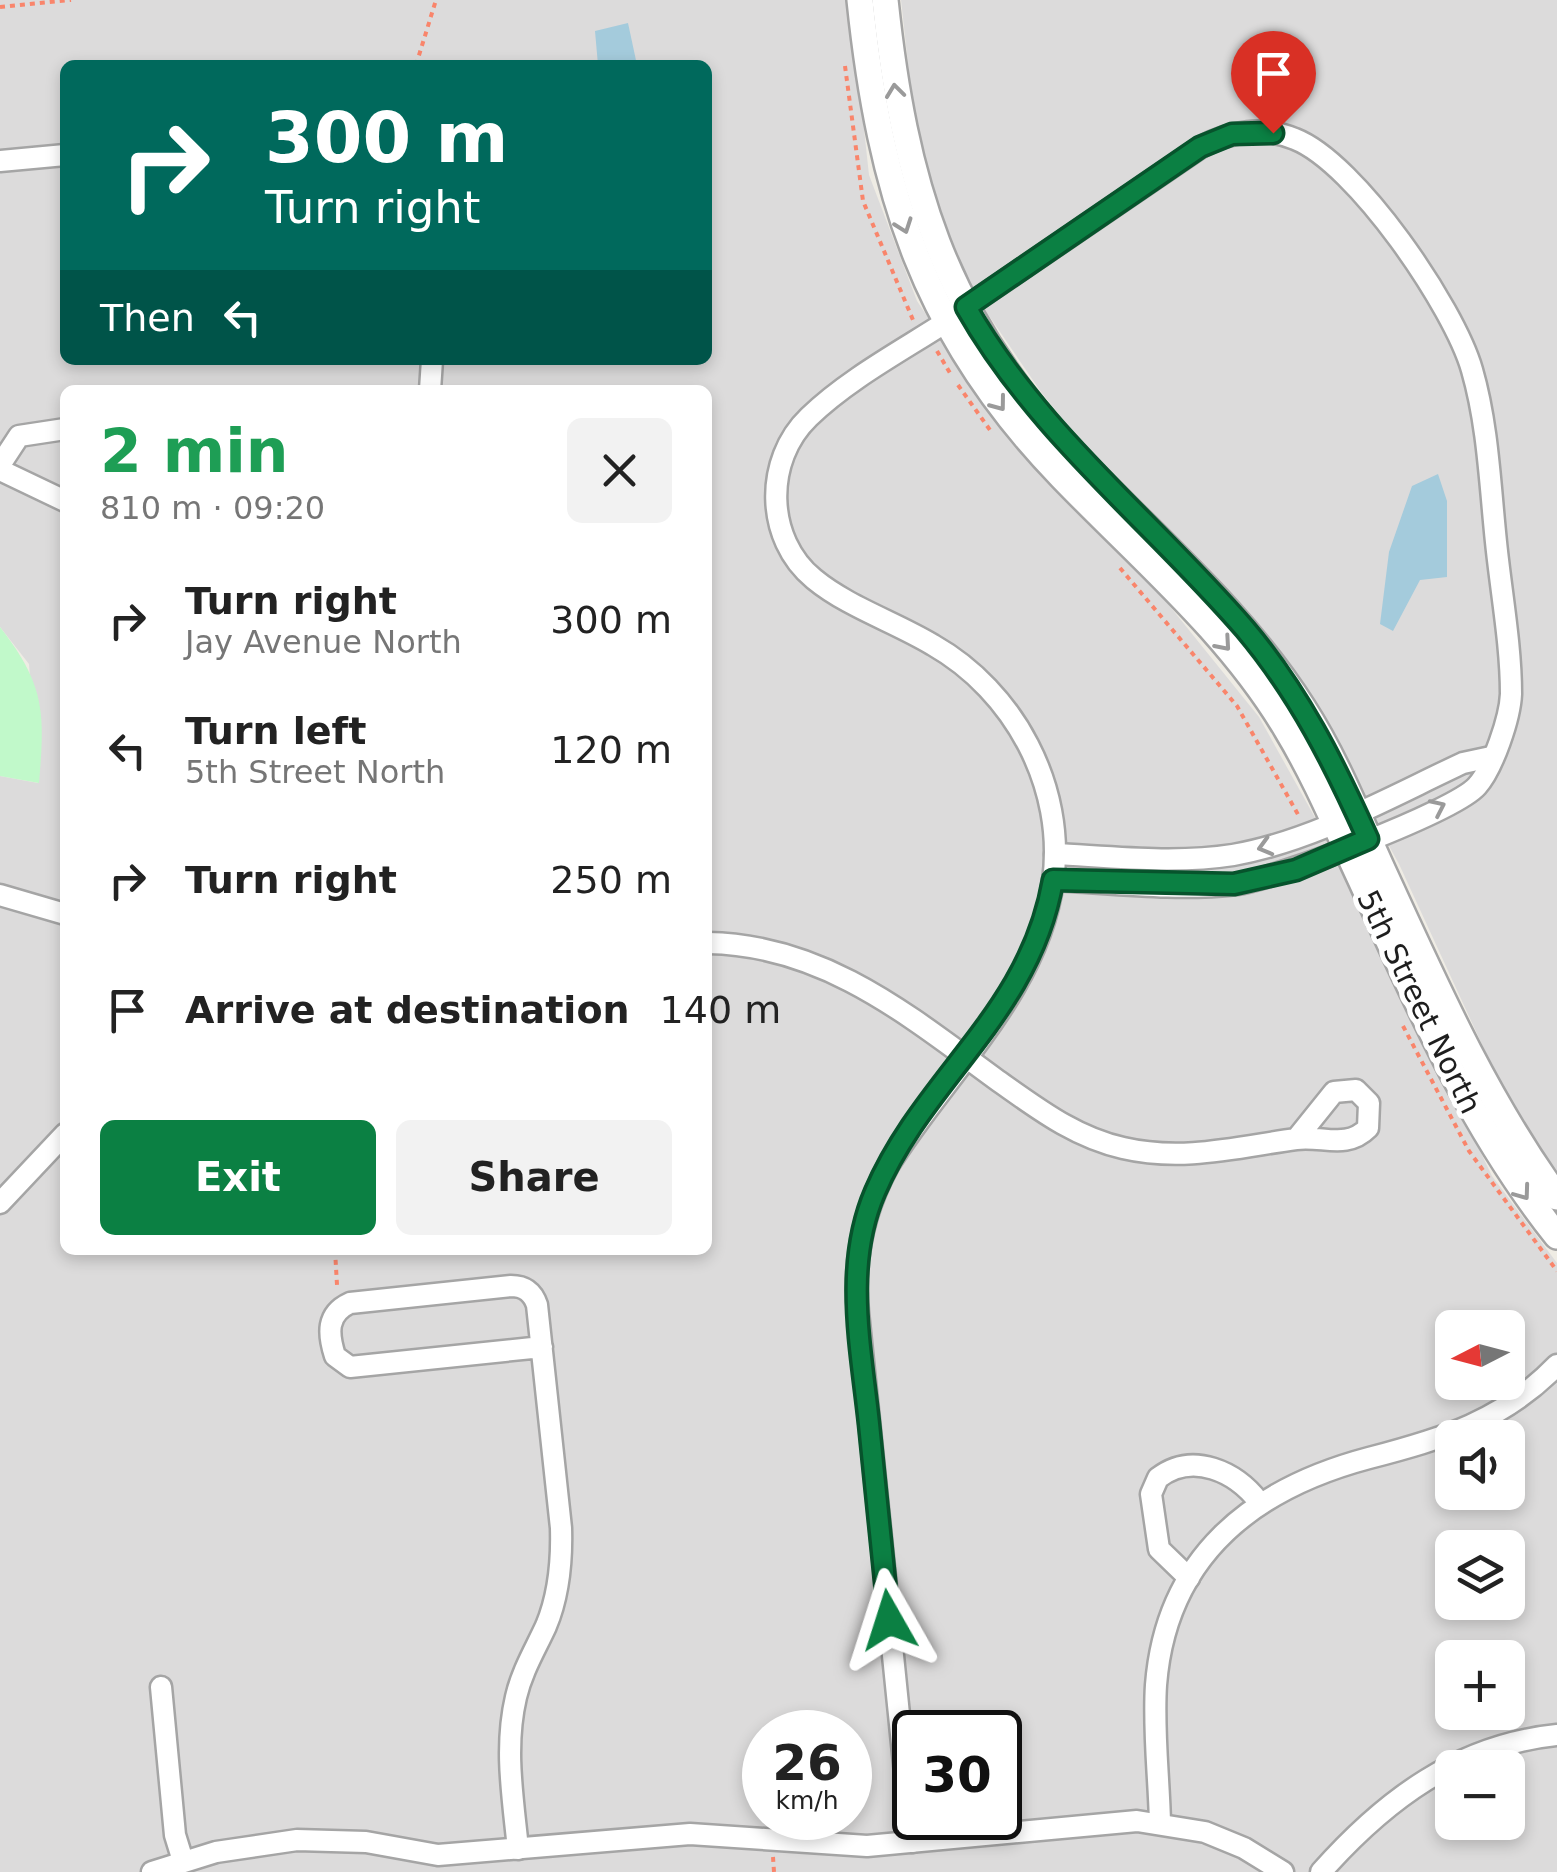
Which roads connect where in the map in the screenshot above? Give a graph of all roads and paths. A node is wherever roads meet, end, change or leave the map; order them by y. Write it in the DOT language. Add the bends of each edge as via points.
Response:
graph roads {
  1 [pos="72,0"];
  2 [pos="436,0"];
  3 [pos="860,0"];
  4 [pos="884,0"];
  5 [pos="0,7"];
  6 [pos="844,59"];
  7 [pos="418,60"];
  8 [pos="60,155"];
  9 [pos="0,161"];
  10 [pos="949,325"];
  11 [pos="917,326"];
  12 [pos="60,430"];
  13 [pos="1001,443"];
  14 [pos="0,468"];
  15 [pos="60,498"];
  16 [pos="1114,562"];
  17 [pos="1491,756"];
  18 [pos="1345,817"];
  19 [pos="1299,818"];
  20 [pos="1357,844"];
  21 [pos="1055,854"];
  22 [pos="1053,880"];
  23 [pos="0,894"];
  24 [pos="60,912"];
  25 [pos="712,944"];
  26 [pos="965,1056"];
  27 [pos="1297,1138"];
  28 [pos="60,1139"];
  29 [pos="1557,1197"];
  30 [pos="0,1203"];
  31 [pos="1557,1236"];
  32 [pos="334,1255"];
  33 [pos="337,1285"];
  34 [pos="542,1348"];
  35 [pos="1557,1365"];
  36 [pos="1259,1502"];
  37 [pos="1189,1578"];
  38 [pos="160,1687"];
  39 [pos="1557,1735"];
  40 [pos="1160,1823"];
  41 [pos="912,1842"];
  42 [pos="518,1849"];
  43 [pos="773,1850"];
  44 [pos="184,1861"];
  45 [pos="152,1872"];
  46 [pos="774,1872"];
  47 [pos="1284,1872"];
  48 [pos="1321,1872"];
  1 -- 5 [label="path"];
  2 -- 7 [label="path"];
  3 -- 10 [label="street, 5th Street North, one-way" via="888,180 916,260"];
  10 -- 4 [label="street, 5th Street North, one-way" via="936,244 898,119"];
  6 -- 11 [label="path" via="863,201"];
  8 -- 9 [label="street"];
  10 -- 13 [label="path"];
  10 -- 17 [label="street" via="1209,142 1267,132 1325,156 1429,280 1472,371 1482,410 1510,685 1504,728"];
  10 -- 18 [label="street, 5th Street North" via="999,362 1044,420 1266,655 1320,736"];
  10 -- 21 [label="street" via="805,420 780,464 778,516 790,550 815,580 948,654 998,699 1038,768"];
  12 -- 14 [label="street" via="19,436"];
  14 -- 15 [label="street"];
  16 -- 19 [label="path" via="1237,706"];
  17 -- 18 [label="street" via="1463,762"];
  20 -- 17 [label="street, one-way" via="1477,786"];
  18 -- 20 [label="street, 5th Street North"];
  18 -- 21 [label="street, one-way" via="1272,846 1206,858"];
  20 -- 22 [label="street" via="1283,875 1234,884"];
  20 -- 29 [label="street, 5th Street North" via="1480,1078"];
  20 -- 31 [label="street, 5th Street North, one-way" via="1470,1111"];
  21 -- 22 [label="street"];
  22 -- 26 [label="street" via="1029,962"];
  23 -- 24 [label="street"];
  25 -- 26 [label="street" via="780,952 835,970"];
  26 -- 27 [label="street" via="1055,1121 1123,1148 1197,1154"];
  26 -- 41 [label="street" via="882,1176 857,1262"];
  28 -- 30 [label="street"];
  32 -- 33 [label="path"];
  34 -- 34 [label="street" via="536,1302 517,1286 350,1303 331,1323 334,1354 350,1366"];
  34 -- 42 [label="street" via="562,1550 551,1612 523,1673 512,1718"];
  35 -- 36 [label="street" via="1524,1396 1470,1428 1320,1472"];
  36 -- 37 [label="street" via="1218,1538"];
  36 -- 37 [label="street" via="1220,1469 1173,1470 1158,1478 1152,1494 1159,1549"];
  37 -- 40 [label="street" via="1166,1630 1157,1675"];
  38 -- 44 [label="street" via="174,1829"];
  39 -- 48 [label="street" via="1483,1752 1422,1780 1375,1815"];
  40 -- 41 [label="street"];
  40 -- 47 [label="street" via="1230,1842"];
  41 -- 42 [label="street" via="838,1846 690,1834"];
  42 -- 44 [label="street" via="438,1854 311,1839"];
  43 -- 46 [label="path"];
  44 -- 45 [label="street"];
}
